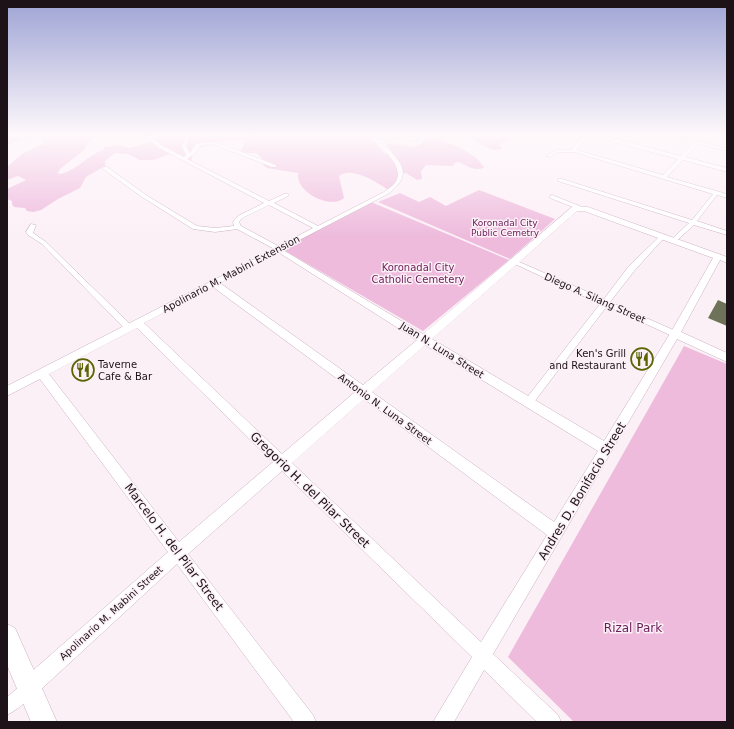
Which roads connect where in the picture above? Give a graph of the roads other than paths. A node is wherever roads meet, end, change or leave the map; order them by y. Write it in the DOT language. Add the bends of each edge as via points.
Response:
graph roads {
  1 [pos="105,168"];
  2 [pos="205,168"];
  3 [pos="400,168"];
  4 [pos="633,168"];
  5 [pos="674,168"];
  6 [pos="664,177"];
  7 [pos="560,180"];
  8 [pos="716,193"];
  9 [pos="286,195"];
  10 [pos="727,196"];
  11 [pos="552,197"];
  12 [pos="270,203"];
  13 [pos="580,208"];
  14 [pos="692,222"];
  15 [pos="33,225"];
  16 [pos="238,227"];
  17 [pos="317,228"];
  18 [pos="727,233"];
  19 [pos="662,237"];
  20 [pos="673,241"];
  21 [pos="278,249"];
  22 [pos="723,259"];
  23 [pos="514,262"];
  24 [pos="214,283"];
  25 [pos="605,302"];
  26 [pos="133,325"];
  27 [pos="675,334"];
  28 [pos="425,340"];
  29 [pos="727,358"];
  30 [pos="42,373"];
  31 [pos="7,391"];
  32 [pos="364,393"];
  33 [pos="528,403"];
  34 [pos="607,449"];
  35 [pos="283,463"];
  36 [pos="557,533"];
  37 [pos="178,553"];
  38 [pos="7,636"];
  39 [pos="483,656"];
  40 [pos="30,687"];
  41 [pos="7,706"];
  42 [pos="44,722"];
  43 [pos="306,722"];
  44 [pos="443,722"];
  45 [pos="551,722"];
  1 -- 16 [label="street" via="195,228 215,230"];
  2 -- 12 [label="street"];
  3 -- 17 [label="street, Apolinario M. Mabini Extension" via="402,176 399,184 391,191"];
  4 -- 6 [label="street"];
  5 -- 6 [label="street"];
  6 -- 8 [label="street"];
  7 -- 14 [label="street"];
  8 -- 10 [label="street"];
  8 -- 14 [label="street"];
  9 -- 12 [label="street"];
  11 -- 13 [label="street"];
  12 -- 16 [label="street" via="237,219"];
  12 -- 17 [label="street"];
  13 -- 19 [label="street"];
  13 -- 23 [label="street, Apolinario M. Mabini Street" via="575,209"];
  14 -- 18 [label="street"];
  14 -- 20 [label="street"];
  15 -- 26 [label="street" via="30,234 44,243"];
  16 -- 21 [label="street"];
  17 -- 21 [label="street, Apolinario M. Mabini Extension"];
  19 -- 20 [label="street"];
  19 -- 25 [label="street" via="632,268"];
  20 -- 22 [label="street"];
  21 -- 24 [label="street, Apolinario M. Mabini Extension"];
  21 -- 28 [label="street, Juan N. Luna Street"];
  22 -- 27 [label="street, Andres D. Bonifacio Street"];
  23 -- 25 [label="street, Diego A. Silang Street"];
  23 -- 28 [label="street, Apolinario M. Mabini Street"];
  24 -- 26 [label="street, Apolinario M. Mabini Extension"];
  24 -- 32 [label="street, Antonio N. Luna Street"];
  25 -- 27 [label="street, Diego A. Silang Street"];
  25 -- 33 [label="street"];
  26 -- 30 [label="street, Apolinario M. Mabini Extension"];
  26 -- 35 [label="street, Gregorio H. del Pilar Street"];
  27 -- 29 [label="street"];
  27 -- 34 [label="street, Andres D. Bonifacio Street"];
  28 -- 32 [label="street, Apolinario M. Mabini Street"];
  28 -- 33 [label="street, Juan N. Luna Street"];
  30 -- 31 [label="street, Apolinario M. Mabini Extension"];
  30 -- 37 [label="street, Marcelo H. del Pilar Street"];
  32 -- 35 [label="street, Apolinario M. Mabini Street"];
  32 -- 36 [label="street, Antonio N. Luna Street"];
  33 -- 34 [label="street, Juan N. Luna Street"];
  34 -- 36 [label="street, Andres D. Bonifacio Street"];
  35 -- 37 [label="street, Apolinario M. Mabini Street"];
  35 -- 39 [label="street, Gregorio H. del Pilar Street"];
  36 -- 39 [label="street, Andres D. Bonifacio Street"];
  37 -- 40 [label="street, Apolinario M. Mabini Street"];
  37 -- 43 [label="street, Marcelo H. del Pilar Street"];
  38 -- 40 [label="highway"];
  39 -- 44 [label="street, Andres D. Bonifacio Street"];
  39 -- 45 [label="street, Gregorio H. del Pilar Street"];
  40 -- 41 [label="street, Apolinario M. Mabini Street"];
  40 -- 42 [label="highway"];
}
